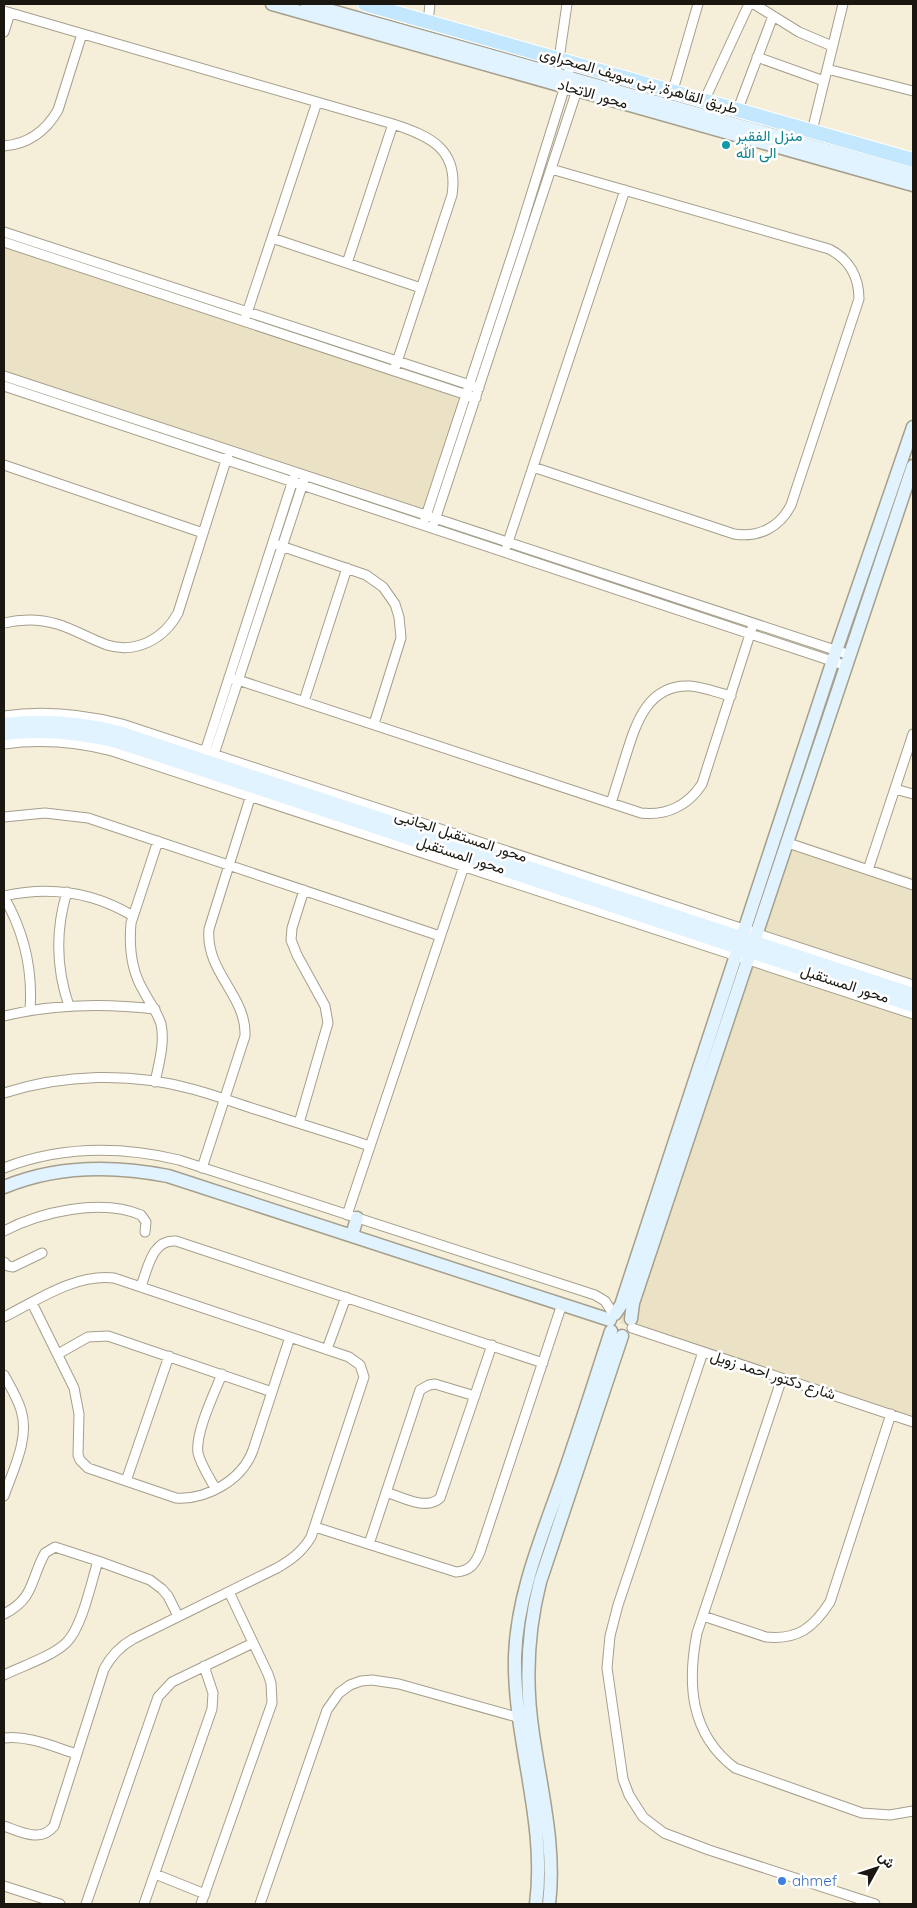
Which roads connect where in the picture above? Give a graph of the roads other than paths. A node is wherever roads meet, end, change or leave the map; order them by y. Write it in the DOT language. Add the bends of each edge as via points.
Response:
graph roads {
  1 [pos="272,4"];
  2 [pos="307,4"];
  3 [pos="365,4"];
  4 [pos="430,4"];
  5 [pos="567,4"];
  6 [pos="698,4"];
  7 [pos="754,4"];
  8 [pos="843,4"];
  9 [pos="7,12"];
  10 [pos="774,16"];
  11 [pos="428,22"];
  12 [pos="4,32"];
  13 [pos="82,34"];
  14 [pos="832,46"];
  15 [pos="757,57"];
  16 [pos="565,60"];
  17 [pos="585,66"];
  18 [pos="827,69"];
  19 [pos="824,81"];
  20 [pos="572,83"];
  21 [pos="673,90"];
  22 [pos="913,91"];
  23 [pos="705,100"];
  24 [pos="317,102"];
  25 [pos="738,109"];
  26 [pos="393,124"];
  27 [pos="812,131"];
  28 [pos="4,146"];
  29 [pos="913,160"];
  30 [pos="551,169"];
  31 [pos="913,174"];
  32 [pos="913,185"];
  33 [pos="625,190"];
  34 [pos="4,232"];
  35 [pos="272,238"];
  36 [pos="4,242"];
  37 [pos="347,263"];
  38 [pos="422,288"];
  39 [pos="247,312"];
  40 [pos="244,322"];
  41 [pos="398,362"];
  42 [pos="394,371"];
  43 [pos="4,376"];
  44 [pos="470,385"];
  45 [pos="4,386"];
  46 [pos="479,388"];
  47 [pos="466,395"];
  48 [pos="476,398"];
  49 [pos="913,427"];
  50 [pos="229,450"];
  51 [pos="226,460"];
  52 [pos="4,465"];
  53 [pos="913,466"];
  54 [pos="533,467"];
  55 [pos="301,474"];
  56 [pos="297,483"];
  57 [pos="427,515"];
  58 [pos="436,518"];
  59 [pos="423,525"];
  60 [pos="433,528"];
  61 [pos="203,533"];
  62 [pos="508,542"];
  63 [pos="277,545"];
  64 [pos="505,552"];
  65 [pos="347,568"];
  66 [pos="4,623"];
  67 [pos="754,623"];
  68 [pos="751,634"];
  69 [pos="835,656"];
  70 [pos="849,660"];
  71 [pos="234,678"];
  72 [pos="731,696"];
  73 [pos="304,702"];
  74 [pos="4,716"];
  75 [pos="4,724"];
  76 [pos="374,724"];
  77 [pos="4,734"];
  78 [pos="913,734"];
  79 [pos="4,744"];
  80 [pos="207,761"];
  81 [pos="222,781"];
  82 [pos="895,788"];
  83 [pos="913,794"];
  84 [pos="250,795"];
  85 [pos="611,803"];
  86 [pos="4,817"];
  87 [pos="158,841"];
  88 [pos="788,843"];
  89 [pos="229,865"];
  90 [pos="464,866"];
  91 [pos="868,870"];
  92 [pos="913,884"];
  93 [pos="304,890"];
  94 [pos="67,892"];
  95 [pos="4,896"];
  96 [pos="134,916"];
  97 [pos="440,936"];
  98 [pos="740,942"];
  99 [pos="753,947"];
  100 [pos="913,985"];
  101 [pos="913,994"];
  102 [pos="69,1006"];
  103 [pos="913,1006"];
  104 [pos="155,1009"];
  105 [pos="30,1010"];
  106 [pos="913,1014"];
  107 [pos="4,1016"];
  108 [pos="155,1082"];
  109 [pos="4,1093"];
  110 [pos="225,1099"];
  111 [pos="299,1123"];
  112 [pos="370,1146"];
  113 [pos="4,1168"];
  114 [pos="202,1168"];
  115 [pos="4,1187"];
  116 [pos="352,1216"];
  117 [pos="652,1226"];
  118 [pos="4,1232"];
  119 [pos="145,1232"];
  120 [pos="352,1235"];
  121 [pos="42,1253"];
  122 [pos="4,1262"];
  123 [pos="140,1286"];
  124 [pos="346,1297"];
  125 [pos="32,1303"];
  126 [pos="562,1304"];
  127 [pos="4,1318"];
  128 [pos="619,1324"];
  129 [pos="290,1337"];
  130 [pos="492,1345"];
  131 [pos="327,1349"];
  132 [pos="703,1352"];
  133 [pos="58,1354"];
  134 [pos="169,1356"];
  135 [pos="543,1363"];
  136 [pos="4,1374"];
  137 [pos="222,1374"];
  138 [pos="782,1378"];
  139 [pos="272,1392"];
  140 [pos="475,1396"];
  141 [pos="891,1414"];
  142 [pos="913,1422"];
  143 [pos="126,1481"];
  144 [pos="215,1488"];
  145 [pos="386,1492"];
  146 [pos="4,1496"];
  147 [pos="315,1527"];
  148 [pos="369,1544"];
  149 [pos="98,1560"];
  150 [pos="229,1592"];
  151 [pos="4,1614"];
  152 [pos="178,1616"];
  153 [pos="703,1616"];
  154 [pos="253,1643"];
  155 [pos="204,1666"];
  156 [pos="4,1675"];
  157 [pos="520,1718"];
  158 [pos="4,1738"];
  159 [pos="77,1754"];
  160 [pos="913,1811"];
  161 [pos="4,1826"];
  162 [pos="155,1874"];
  163 [pos="4,1886"];
  164 [pos="205,1894"];
  165 [pos="60,1904"];
  166 [pos="86,1904"];
  167 [pos="144,1904"];
  168 [pos="201,1904"];
  169 [pos="260,1904"];
  170 [pos="536,1904"];
  171 [pos="549,1904"];
  172 [pos="876,1904"];
  1 -- 20 [label="street, محور الاتحاد"];
  2 -- 20 [label="street, محور الاتحاد"];
  3 -- 11 [label="main road, طريق القاهرة, بنى سويف الصحراوى"];
  4 -- 11 [label="street"];
  5 -- 16 [label="street"];
  6 -- 21 [label="street"];
  7 -- 10 [label="street"];
  7 -- 23 [label="street"];
  8 -- 14 [label="street"];
  9 -- 12 [label="street"];
  9 -- 13 [label="street"];
  10 -- 14 [label="street" via="799,32"];
  10 -- 15 [label="street"];
  11 -- 16 [label="main road, طريق القاهرة, بنى سويف الصحراوى"];
  13 -- 24 [label="street"];
  13 -- 28 [label="street" via="54,117 33,137 20,144"];
  14 -- 18 [label="street"];
  15 -- 19 [label="street"];
  15 -- 25 [label="street"];
  16 -- 17 [label="main road, طريق القاهرة, بنى سويف الصحراوى"];
  16 -- 20 [label="street"];
  17 -- 20 [label="street"];
  17 -- 21 [label="main road, طريق القاهرة, بنى سويف الصحراوى"];
  18 -- 19 [label="street"];
  18 -- 22 [label="street"];
  19 -- 27 [label="street"];
  20 -- 30 [label="street"];
  20 -- 31 [label="street, محور الاتحاد"];
  20 -- 32 [label="street, محور الاتحاد"];
  20 -- 44 [label="street"];
  21 -- 23 [label="main road, طريق القاهرة, بنى سويف الصحراوى"];
  23 -- 25 [label="main road, طريق القاهرة, بنى سويف الصحراوى"];
  24 -- 26 [label="street"];
  24 -- 35 [label="street"];
  25 -- 27 [label="main road, طريق القاهرة, بنى سويف الصحراوى"];
  26 -- 37 [label="street"];
  26 -- 38 [label="street" via="422,134 434,142 444,153 452,173 452,195"];
  27 -- 29 [label="main road, طريق القاهرة, بنى سويف الصحراوى"];
  30 -- 33 [label="street"];
  30 -- 46 [label="street"];
  33 -- 54 [label="street"];
  33 -- 54 [label="street" via="829,249 841,256 854,272 859,299 794,498 778,524 757,534 742,535"];
  34 -- 39 [label="street"];
  35 -- 37 [label="street"];
  35 -- 39 [label="street"];
  36 -- 40 [label="street"];
  37 -- 38 [label="street"];
  38 -- 41 [label="street"];
  39 -- 40 [label="street"];
  39 -- 41 [label="street"];
  40 -- 42 [label="street"];
  41 -- 42 [label="street"];
  41 -- 44 [label="street"];
  42 -- 47 [label="street"];
  43 -- 50 [label="street"];
  44 -- 46 [label="street"];
  44 -- 47 [label="street"];
  45 -- 51 [label="street"];
  46 -- 48 [label="street"];
  47 -- 48 [label="street"];
  47 -- 57 [label="street"];
  48 -- 58 [label="street"];
  49 -- 69 [label="street"];
  50 -- 51 [label="street"];
  50 -- 55 [label="street"];
  51 -- 56 [label="street"];
  51 -- 61 [label="street"];
  52 -- 61 [label="street"];
  53 -- 70 [label="street"];
  54 -- 62 [label="street"];
  55 -- 56 [label="street"];
  55 -- 57 [label="street"];
  56 -- 59 [label="street"];
  56 -- 63 [label="street"];
  57 -- 58 [label="street"];
  57 -- 59 [label="street"];
  58 -- 60 [label="street"];
  58 -- 62 [label="street"];
  59 -- 60 [label="street"];
  60 -- 64 [label="street"];
  61 -- 66 [label="street" via="178,613 165,632 152,641 130,647 115,646 49,622"];
  62 -- 64 [label="street"];
  62 -- 67 [label="street"];
  63 -- 65 [label="street"];
  63 -- 71 [label="street"];
  64 -- 68 [label="street"];
  65 -- 73 [label="street"];
  65 -- 76 [label="street" via="366,575 383,587 395,604 400,624 401,638"];
  67 -- 68 [label="street"];
  67 -- 69 [label="street"];
  68 -- 69 [label="street"];
  68 -- 72 [label="street"];
  69 -- 70 [label="street"];
  69 -- 98 [label="street"];
  70 -- 88 [label="street"];
  71 -- 73 [label="street"];
  71 -- 80 [label="street"];
  72 -- 85 [label="street" via="688,686 667,691 653,700 634,727"];
  72 -- 85 [label="street" via="705,778 688,801 655,814"];
  73 -- 76 [label="street"];
  74 -- 80 [label="street" via="49,713 122,724"];
  75 -- 80 [label="street, محور المستقبل" via="48,721 84,724"];
  76 -- 85 [label="street"];
  77 -- 80 [label="street, محور المستقبل" via="82,734"];
  78 -- 82 [label="street"];
  79 -- 81 [label="street, محور المستقبل الجانبى" via="46,742 96,747"];
  80 -- 81 [label="street, محور المستقبل"];
  80 -- 98 [label="street, محور المستقبل"];
  81 -- 84 [label="street, محور المستقبل الجانبى"];
  81 -- 98 [label="street, محور المستقبل"];
  82 -- 83 [label="street"];
  82 -- 91 [label="street"];
  84 -- 89 [label="street"];
  84 -- 90 [label="street, محور المستقبل الجانبى"];
  86 -- 87 [label="street" via="45,813 74,816"];
  87 -- 89 [label="street"];
  87 -- 96 [label="street"];
  88 -- 91 [label="street"];
  88 -- 99 [label="street"];
  89 -- 93 [label="street"];
  89 -- 110 [label="street" via="209,929 214,964 242,1012 245,1030"];
  90 -- 97 [label="street"];
  90 -- 98 [label="street, محور المستقبل الجانبى"];
  91 -- 92 [label="street"];
  93 -- 97 [label="street"];
  93 -- 111 [label="street" via="292,928 292,940 325,1006 328,1023"];
  94 -- 95 [label="street" via="35,891"];
  94 -- 96 [label="street" via="101,900"];
  94 -- 102 [label="street" via="59,924 58,956"];
  95 -- 105 [label="street" via="21,932 28,958"];
  96 -- 104 [label="street" via="130,938 132,963 138,982"];
  97 -- 112 [label="street"];
  98 -- 99 [label="street, محور المستقبل"];
  98 -- 99 [label="street, محور المستقبل الجانبى"];
  98 -- 117 [label="street"];
  99 -- 100 [label="street, محور المستقبل الجانبى"];
  99 -- 101 [label="street, محور المستقبل"];
  99 -- 103 [label="street, محور المستقبل"];
  99 -- 106 [label="street, محور المستقبل الجانبى"];
  99 -- 117 [label="street"];
  102 -- 104 [label="street"];
  102 -- 105 [label="street"];
  104 -- 108 [label="street" via="162,1041"];
  105 -- 107 [label="street"];
  108 -- 109 [label="street" via="84,1078 36,1084"];
  108 -- 110 [label="street"];
  110 -- 111 [label="street"];
  110 -- 114 [label="street"];
  111 -- 112 [label="street"];
  112 -- 116 [label="street"];
  113 -- 114 [label="street" via="56,1153 102,1150 146,1154"];
  114 -- 116 [label="street"];
  115 -- 120 [label="street" via="68,1170 108,1168 147,1172 186,1181"];
  116 -- 120 [label="street"];
  116 -- 128 [label="street" via="595,1295 609,1305"];
  117 -- 128 [label="street" via="621,1305"];
  118 -- 119 [label="street" via="52,1214 99,1208 140,1215 146,1222"];
  120 -- 126 [label="street"];
  121 -- 122 [label="street" via="13,1267"];
  123 -- 124 [label="street" via="158,1246 171,1240"];
  123 -- 125 [label="street" via="114,1278 92,1277 73,1282"];
  123 -- 129 [label="street"];
  124 -- 130 [label="street"];
  124 -- 131 [label="street"];
  125 -- 127 [label="street"];
  125 -- 133 [label="street"];
  126 -- 128 [label="street"];
  126 -- 135 [label="street"];
  128 -- 132 [label="street, شارع دكتور احمد زويل"];
  128 -- 157 [label="street" via="536,1552 524,1595 515,1658"];
  128 -- 171 [label="street" via="530,1624 528,1687 551,1854"];
  129 -- 131 [label="street"];
  129 -- 139 [label="street"];
  130 -- 135 [label="street"];
  130 -- 140 [label="street"];
  131 -- 147 [label="street" via="355,1360 364,1377"];
  132 -- 138 [label="street, شارع دكتور احمد زويل"];
  132 -- 172 [label="street" via="610,1636 607,1668 624,1779 635,1806 664,1833"];
  133 -- 134 [label="street" via="81,1340 101,1336"];
  133 -- 143 [label="street" via="77,1400 80,1460 88,1468"];
  134 -- 137 [label="street"];
  134 -- 143 [label="street"];
  135 -- 148 [label="street" via="480,1552 472,1566 456,1572"];
  136 -- 146 [label="street" via="21,1411 24,1429"];
  137 -- 139 [label="street"];
  137 -- 144 [label="street" via="199,1434 198,1446 202,1463"];
  138 -- 141 [label="street, شارع دكتور احمد زويل"];
  138 -- 153 [label="street"];
  139 -- 144 [label="street" via="246,1466 235,1477"];
  140 -- 145 [label="street" via="440,1498 424,1504"];
  140 -- 145 [label="street" via="434,1384 420,1390"];
  141 -- 142 [label="street, شارع دكتور احمد زويل"];
  141 -- 153 [label="street" via="830,1602 820,1618 791,1636 766,1638"];
  143 -- 144 [label="street" via="176,1498 198,1496"];
  145 -- 148 [label="street"];
  147 -- 148 [label="street"];
  147 -- 150 [label="street" via="297,1556"];
  149 -- 151 [label="street" via="59,1548 48,1550 42,1557 28,1594"];
  149 -- 152 [label="street" via="141,1575 156,1584 168,1596"];
  149 -- 156 [label="street" via="71,1637 59,1648"];
  150 -- 152 [label="street"];
  150 -- 154 [label="street"];
  152 -- 159 [label="street" via="132,1639 113,1654 104,1670"];
  153 -- 160 [label="street" via="693,1656 694,1701 702,1728 724,1759 735,1768 862,1813 890,1815"];
  154 -- 155 [label="street"];
  154 -- 164 [label="street" via="271,1683 272,1703"];
  155 -- 162 [label="street" via="213,1693 212,1709"];
  155 -- 166 [label="street" via="172,1682 158,1697"];
  157 -- 169 [label="street" via="386,1681 361,1681 344,1689 327,1710"];
  157 -- 170 [label="street" via="538,1850"];
  158 -- 159 [label="street" via="31,1740"];
  159 -- 161 [label="street" via="56,1820 46,1834 36,1836"];
  162 -- 164 [label="street"];
  162 -- 167 [label="street"];
  163 -- 165 [label="street"];
  164 -- 168 [label="street"];
}
